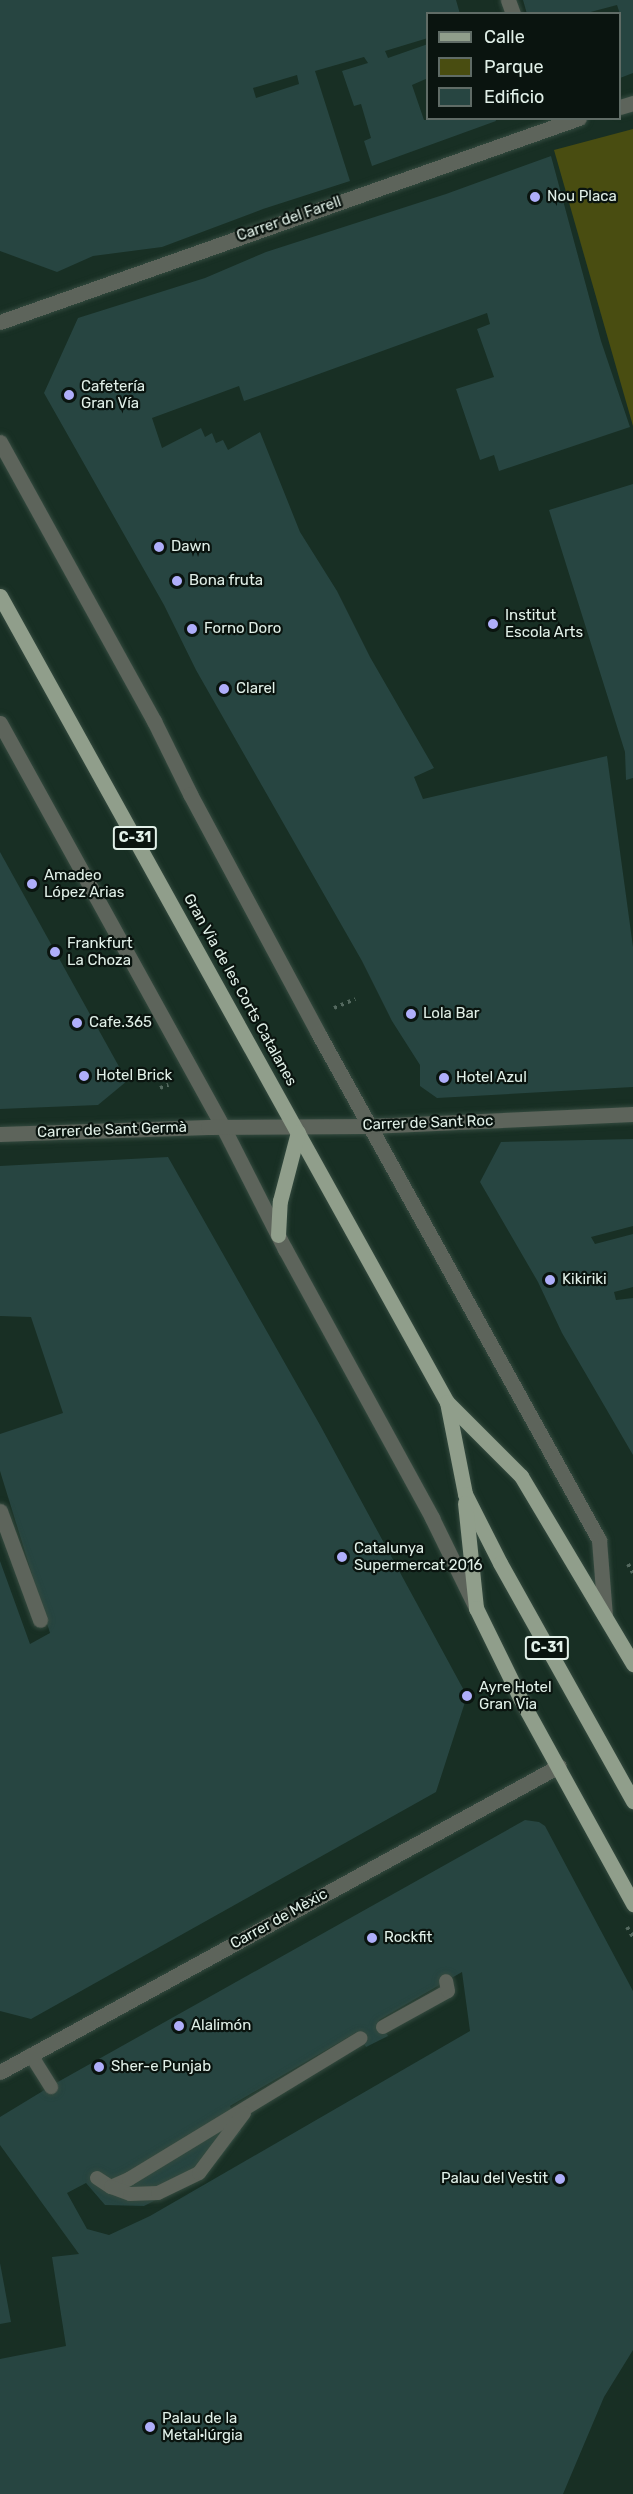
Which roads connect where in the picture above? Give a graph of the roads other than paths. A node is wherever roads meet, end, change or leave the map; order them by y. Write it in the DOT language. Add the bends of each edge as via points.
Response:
graph roads {
  1 [pos="566,120"];
  2 [pos="547,123"];
  3 [pos="0,322"];
  4 [pos="0,442"];
  5 [pos="0,596"];
  6 [pos="0,723"];
  7 [pos="633,1114"];
  8 [pos="369,1126"];
  9 [pos="223,1127"];
  10 [pos="296,1128"];
  11 [pos="0,1134"];
  12 [pos="278,1235"];
  13 [pos="447,1402"];
  14 [pos="465,1494"];
  15 [pos="0,1511"];
  16 [pos="476,1608"];
  17 [pos="606,1616"];
  18 [pos="40,1620"];
  19 [pos="633,1664"];
  20 [pos="559,1766"];
  21 [pos="633,1801"];
  22 [pos="633,1904"];
  23 [pos="446,1981"];
  24 [pos="383,2027"];
  25 [pos="361,2038"];
  26 [pos="31,2055"];
  27 [pos="0,2072"];
  28 [pos="51,2087"];
  29 [pos="247,2110"];
  30 [pos="97,2178"];
  31 [pos="111,2187"];
  1 -- 2 [label="street, Carrer del Farell"];
  2 -- 3 [label="street, Carrer del Farell"];
  4 -- 8 [label="street" via="154,721"];
  5 -- 10 [label="main road, Gran Via de les Corts Catalanes / C-31"];
  6 -- 9 [label="street"];
  7 -- 8 [label="street, Carrer de Sant Roc"];
  8 -- 10 [label="street, Carrer de Sant Roc"];
  8 -- 17 [label="street" via="598,1540"];
  9 -- 10 [label="street, Carrer de Sant Roc"];
  9 -- 11 [label="street, Carrer de Sant Germà"];
  9 -- 12 [label="street"];
  10 -- 12 [label="main road" via="280,1201"];
  10 -- 13 [label="main road, Gran Via de les Corts Catalanes / C-31"];
  12 -- 16 [label="street" via="432,1518"];
  13 -- 14 [label="main road, Gran Via de les Corts Catalanes / C-31"];
  13 -- 17 [label="main road, Gran Via de les Corts Catalanes / C-31" via="521,1476"];
  14 -- 16 [label="main road"];
  14 -- 21 [label="main road, Gran Via de les Corts Catalanes / C-31"];
  15 -- 18 [label="street"];
  16 -- 20 [label="main road"];
  17 -- 19 [label="main road, Gran Via de les Corts Catalanes / C-31"];
  20 -- 22 [label="main road"];
  20 -- 26 [label="street, Carrer de Mèxic"];
  23 -- 24 [label="lane" via="448,1991"];
  25 -- 31 [label="lane" via="196,2140"];
  26 -- 27 [label="street, Carrer de Mèxic"];
  26 -- 28 [label="lane"];
  29 -- 31 [label="lane" via="199,2173 158,2193 130,2194"];
  30 -- 31 [label="lane"];
}
